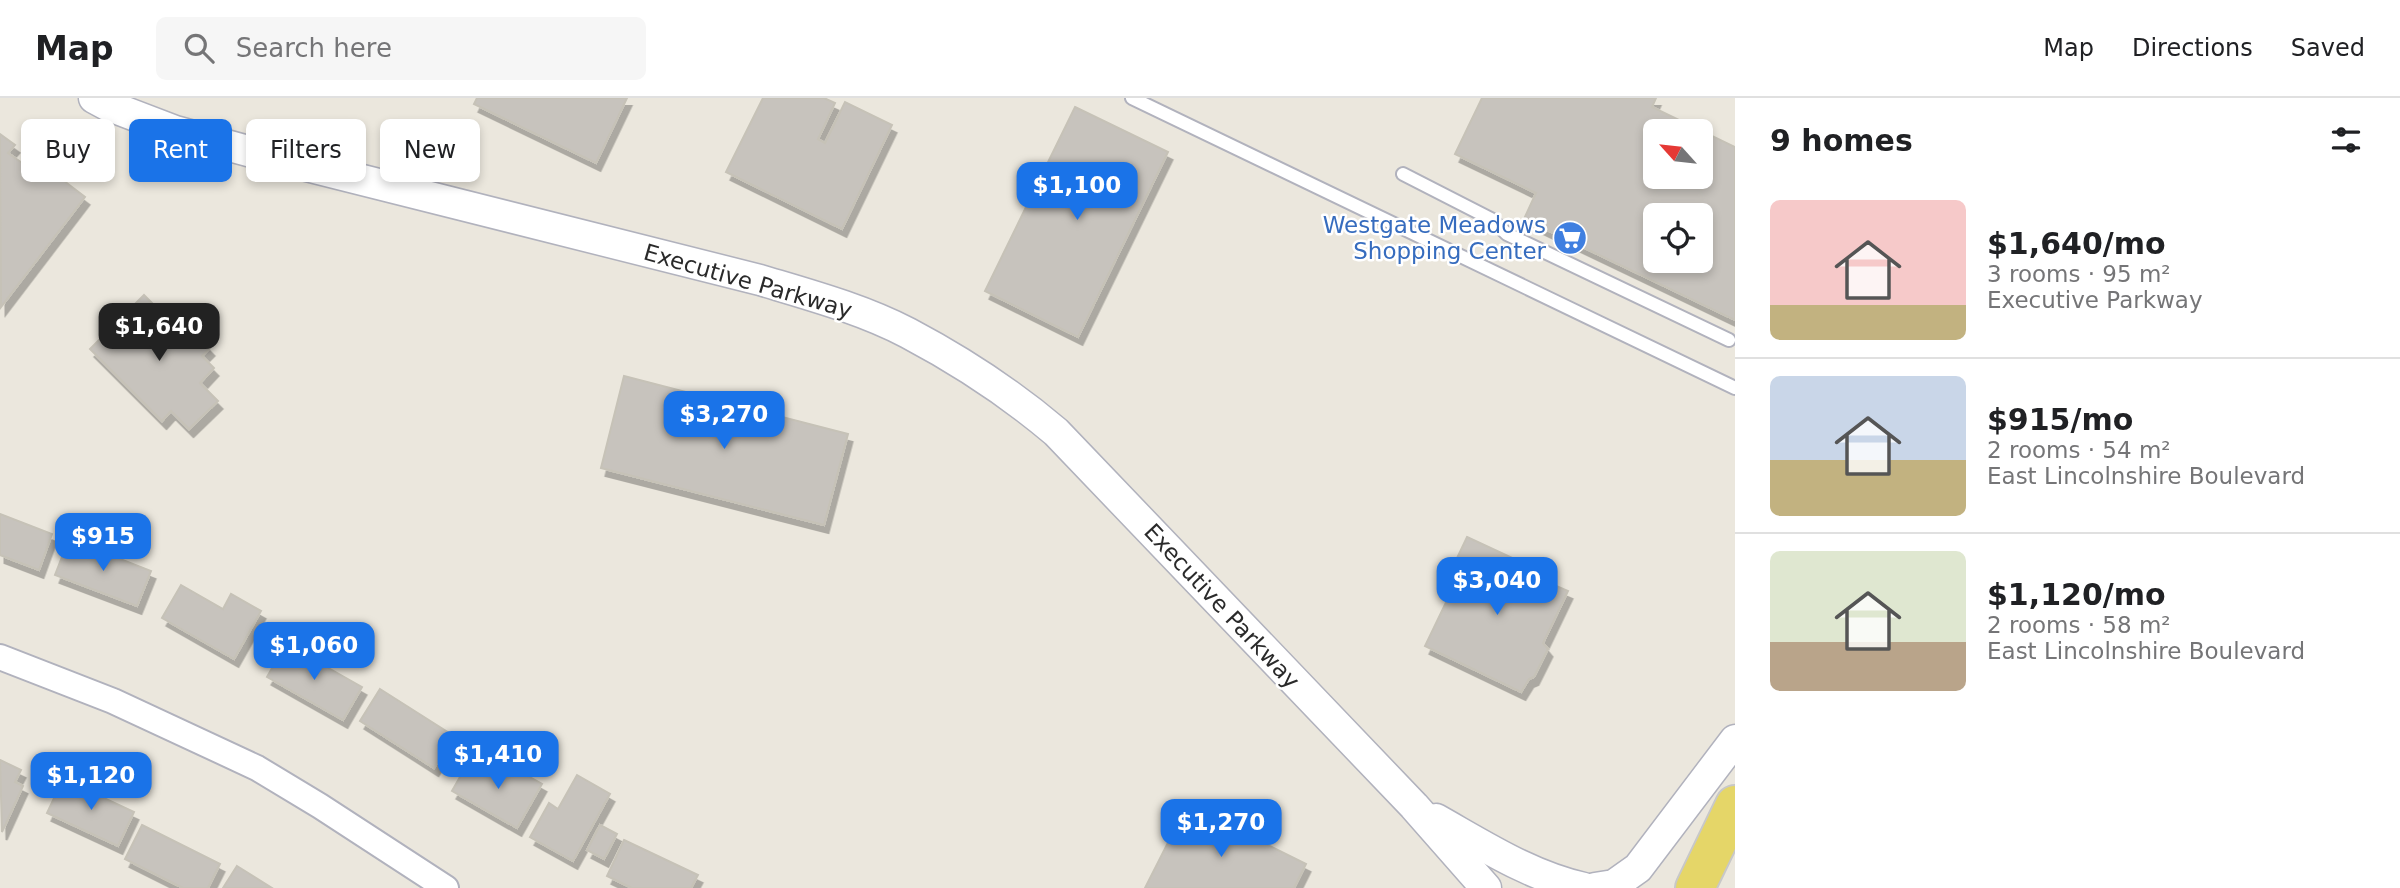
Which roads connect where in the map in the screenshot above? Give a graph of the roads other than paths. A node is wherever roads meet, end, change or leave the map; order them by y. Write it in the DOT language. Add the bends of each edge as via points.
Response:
graph roads {
  1 [pos="94,98"];
  2 [pos="1132,98"];
  3 [pos="1403,174"];
  4 [pos="1729,340"];
  5 [pos="1735,388"];
  6 [pos="0,657"];
  7 [pos="1735,740"];
  8 [pos="1735,805"];
  9 [pos="1414,806"];
  10 [pos="446,888"];
  11 [pos="1486,888"];
  12 [pos="1584,888"];
  13 [pos="1595,888"];
  14 [pos="1695,888"];
  1 -- 9 [label="street, Executive Parkway" via="175,131 259,154 760,280 906,332 1018,400 1056,432"];
  2 -- 5 [label="lane"];
  3 -- 4 [label="lane" via="1491,219 1507,234"];
  6 -- 10 [label="street" via="113,701 257,768"];
  7 -- 13 [label="street" via="1638,868 1615,885"];
  8 -- 14 [label="main road"];
  9 -- 11 [label="street, Executive Parkway"];
  9 -- 12 [label="street" via="1523,867"];
}
